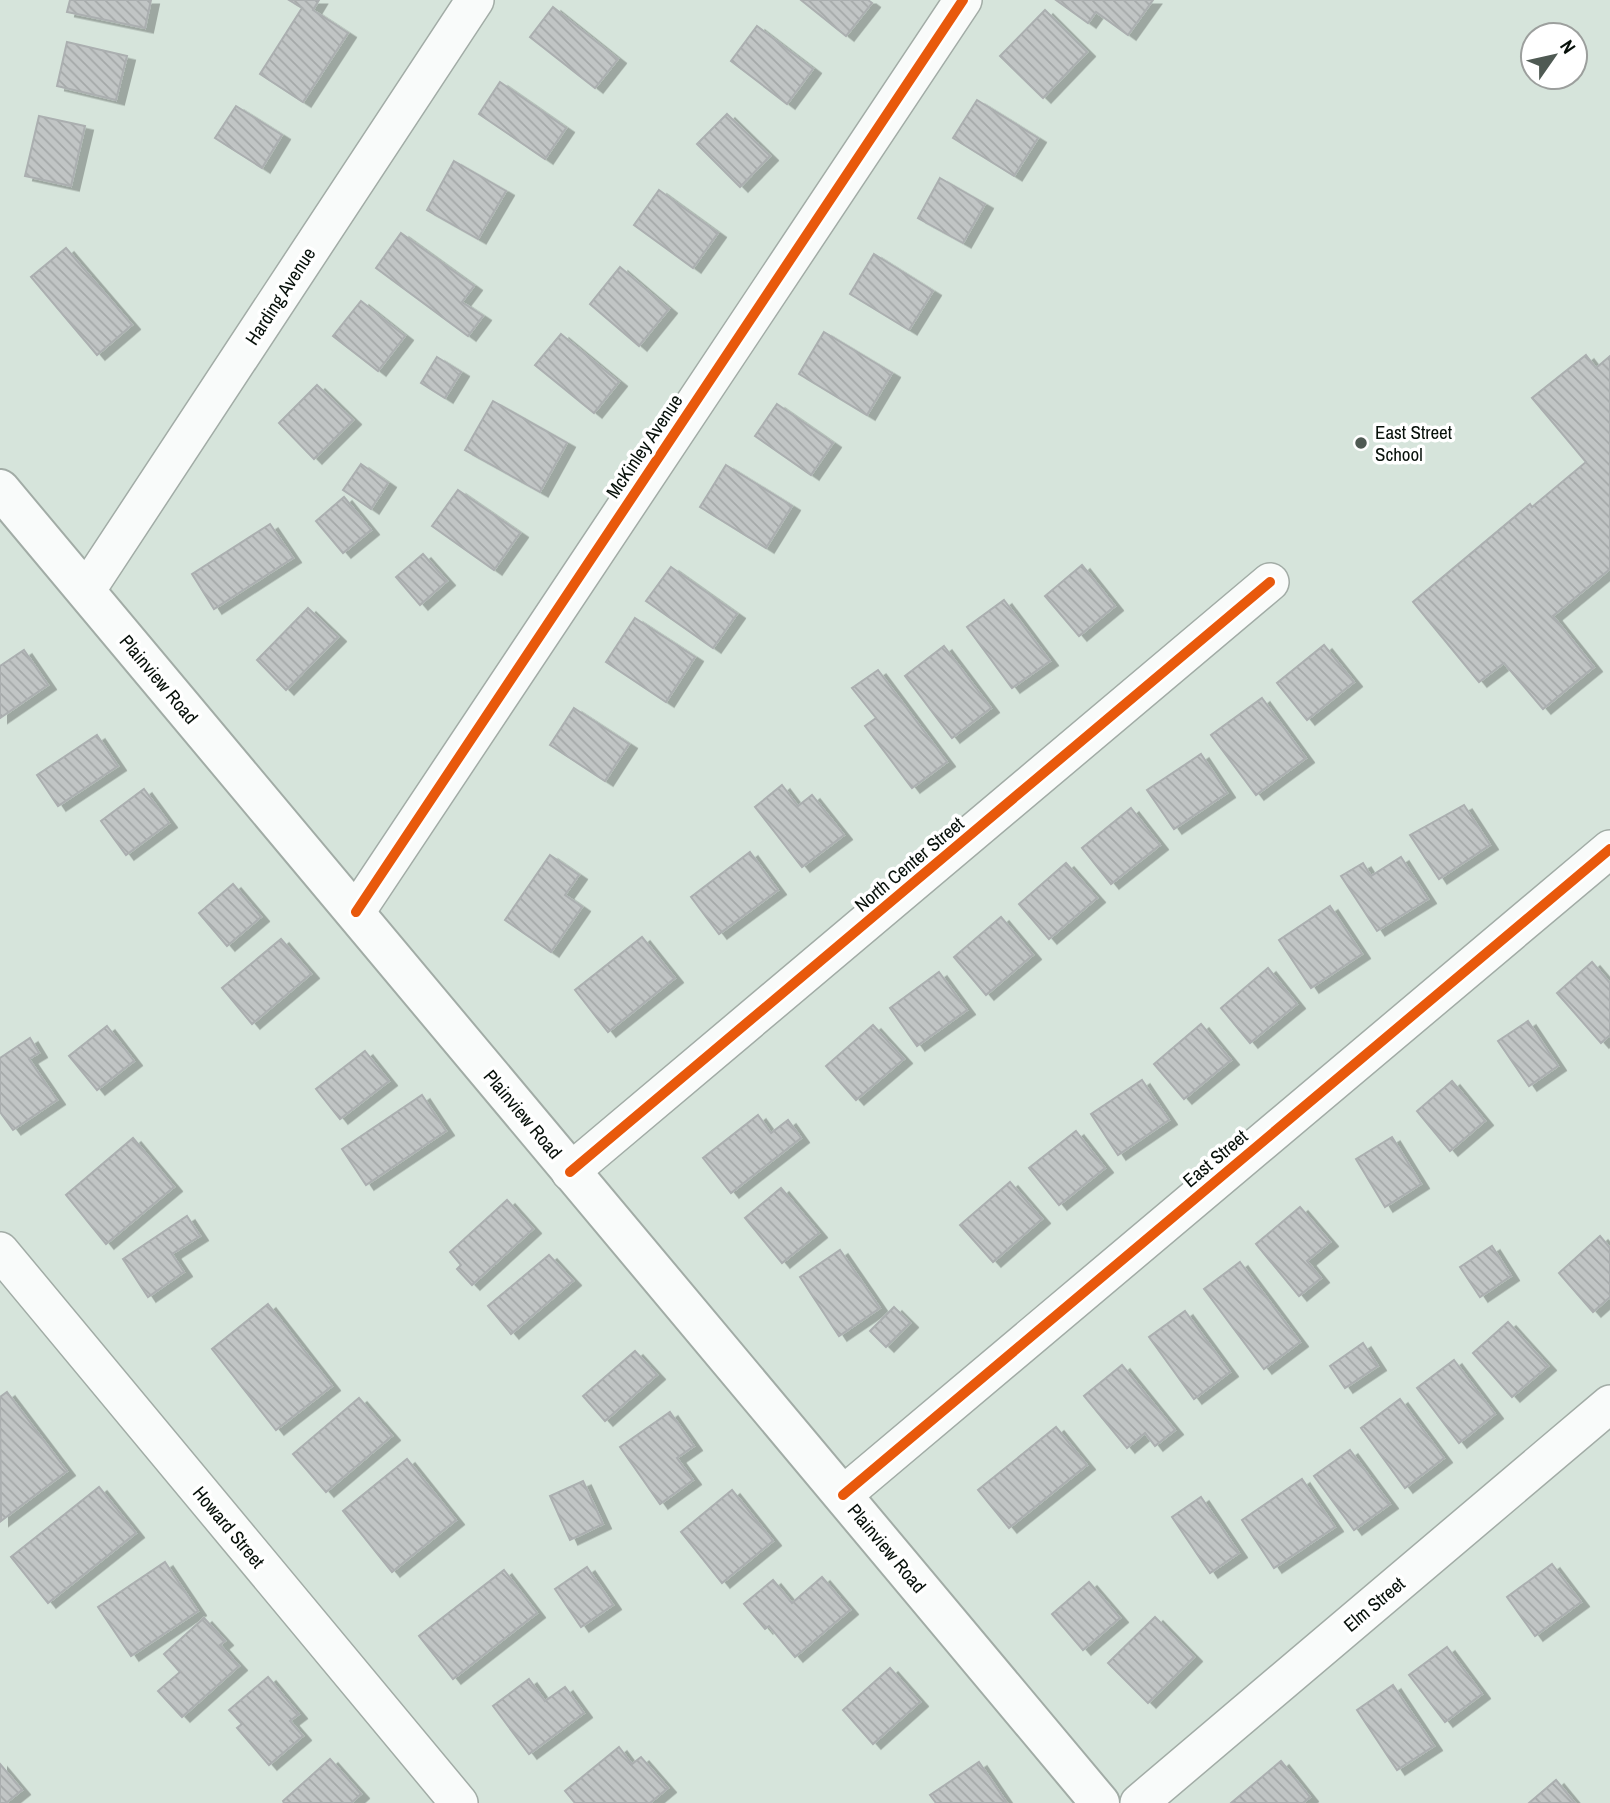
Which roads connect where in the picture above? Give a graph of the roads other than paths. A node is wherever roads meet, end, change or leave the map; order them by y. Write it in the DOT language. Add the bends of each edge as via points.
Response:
graph roads {
  1 [pos="475,0"];
  2 [pos="963,0"];
  3 [pos="0,489"];
  4 [pos="1270,582"];
  5 [pos="86,591"];
  6 [pos="1610,849"];
  7 [pos="355,912"];
  8 [pos="570,1172"];
  9 [pos="0,1251"];
  10 [pos="1610,1404"];
  11 [pos="843,1495"];
  12 [pos="459,1803"];
  13 [pos="1100,1803"];
  14 [pos="1139,1803"];
  1 -- 5 [label="street, Harding Avenue"];
  2 -- 7 [label="street, McKinley Avenue"];
  3 -- 5 [label="main road, Plainview Road"];
  4 -- 8 [label="street, North Center Street"];
  5 -- 7 [label="main road, Plainview Road"];
  6 -- 11 [label="street, East Street"];
  7 -- 8 [label="main road, Plainview Road"];
  8 -- 11 [label="main road, Plainview Road"];
  9 -- 12 [label="street, Howard Street"];
  10 -- 14 [label="street, Elm Street"];
  11 -- 13 [label="main road, Plainview Road"];
}
